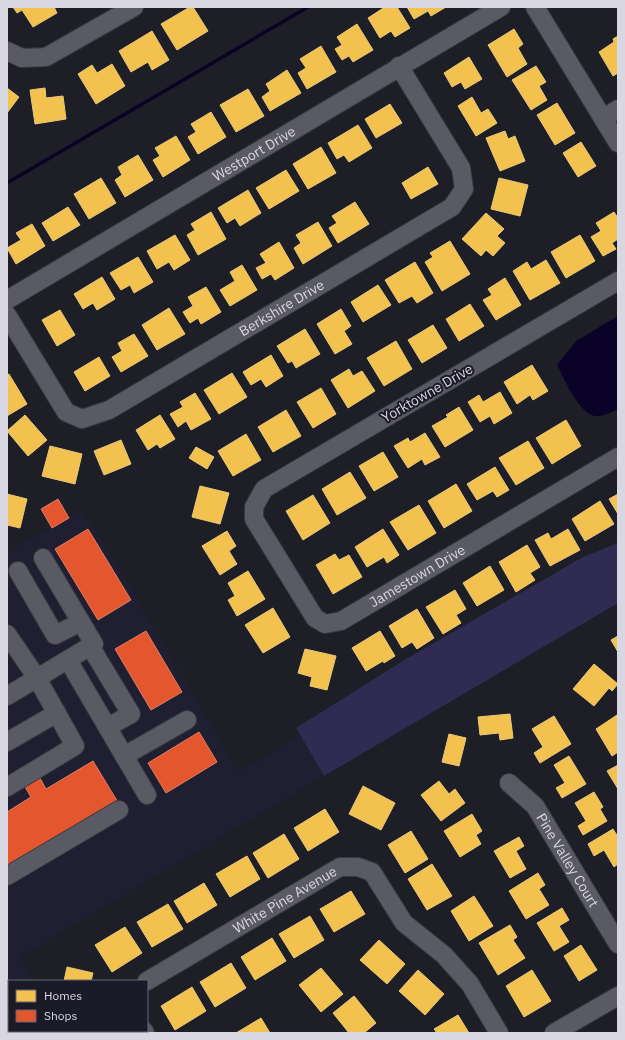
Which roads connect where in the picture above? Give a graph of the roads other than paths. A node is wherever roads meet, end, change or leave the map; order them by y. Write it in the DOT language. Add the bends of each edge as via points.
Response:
graph roads {
  1 [pos="134,7"];
  2 [pos="501,7"];
  3 [pos="536,7"];
  4 [pos="7,51"];
  5 [pos="399,66"];
  6 [pos="611,114"];
  7 [pos="618,143"];
  8 [pos="618,281"];
  9 [pos="7,300"];
  10 [pos="7,315"];
  11 [pos="618,457"];
  12 [pos="254,519"];
  13 [pos="43,558"];
  14 [pos="18,571"];
  15 [pos="81,622"];
  16 [pos="8,638"];
  17 [pos="90,646"];
  18 [pos="68,660"];
  19 [pos="37,678"];
  20 [pos="7,696"];
  21 [pos="57,714"];
  22 [pos="187,720"];
  23 [pos="108,727"];
  24 [pos="7,742"];
  25 [pos="124,756"];
  26 [pos="509,784"];
  27 [pos="7,787"];
  28 [pos="147,795"];
  29 [pos="119,810"];
  30 [pos="7,876"];
  31 [pos="618,944"];
  32 [pos="148,980"];
  33 [pos="618,996"];
  34 [pos="498,1033"];
  35 [pos="554,1033"];
  1 -- 4 [label="street" via="46,57 22,58"];
  2 -- 5 [label="street, Westport Drive"];
  3 -- 6 [label="street"];
  5 -- 9 [label="street, Westport Drive"];
  5 -- 10 [label="street, Berkshire Drive" via="461,168 464,189 452,207 108,410 82,419 66,412"];
  6 -- 7 [label="street"];
  8 -- 12 [label="street, Yorktowne Drive" via="264,489 254,508"];
  11 -- 12 [label="street, Jamestown Drive" via="341,621 325,624 315,618"];
  13 -- 15 [label="street"];
  14 -- 15 [label="street" via="55,635"];
  15 -- 17 [label="street" via="94,644"];
  16 -- 19 [label="street"];
  17 -- 18 [label="street"];
  17 -- 23 [label="street" via="131,714"];
  18 -- 19 [label="street"];
  18 -- 23 [label="street"];
  19 -- 20 [label="street"];
  19 -- 21 [label="street"];
  21 -- 24 [label="street"];
  21 -- 27 [label="street" via="75,746"];
  22 -- 25 [label="street"];
  23 -- 25 [label="street"];
  25 -- 28 [label="street"];
  26 -- 31 [label="street, Pine Valley Court" via="535,806"];
  29 -- 30 [label="street"];
  32 -- 34 [label="street, White Pine Avenue" via="340,867 358,867 372,872 404,923 444,955 470,984"];
  33 -- 35 [label="street"];
}
